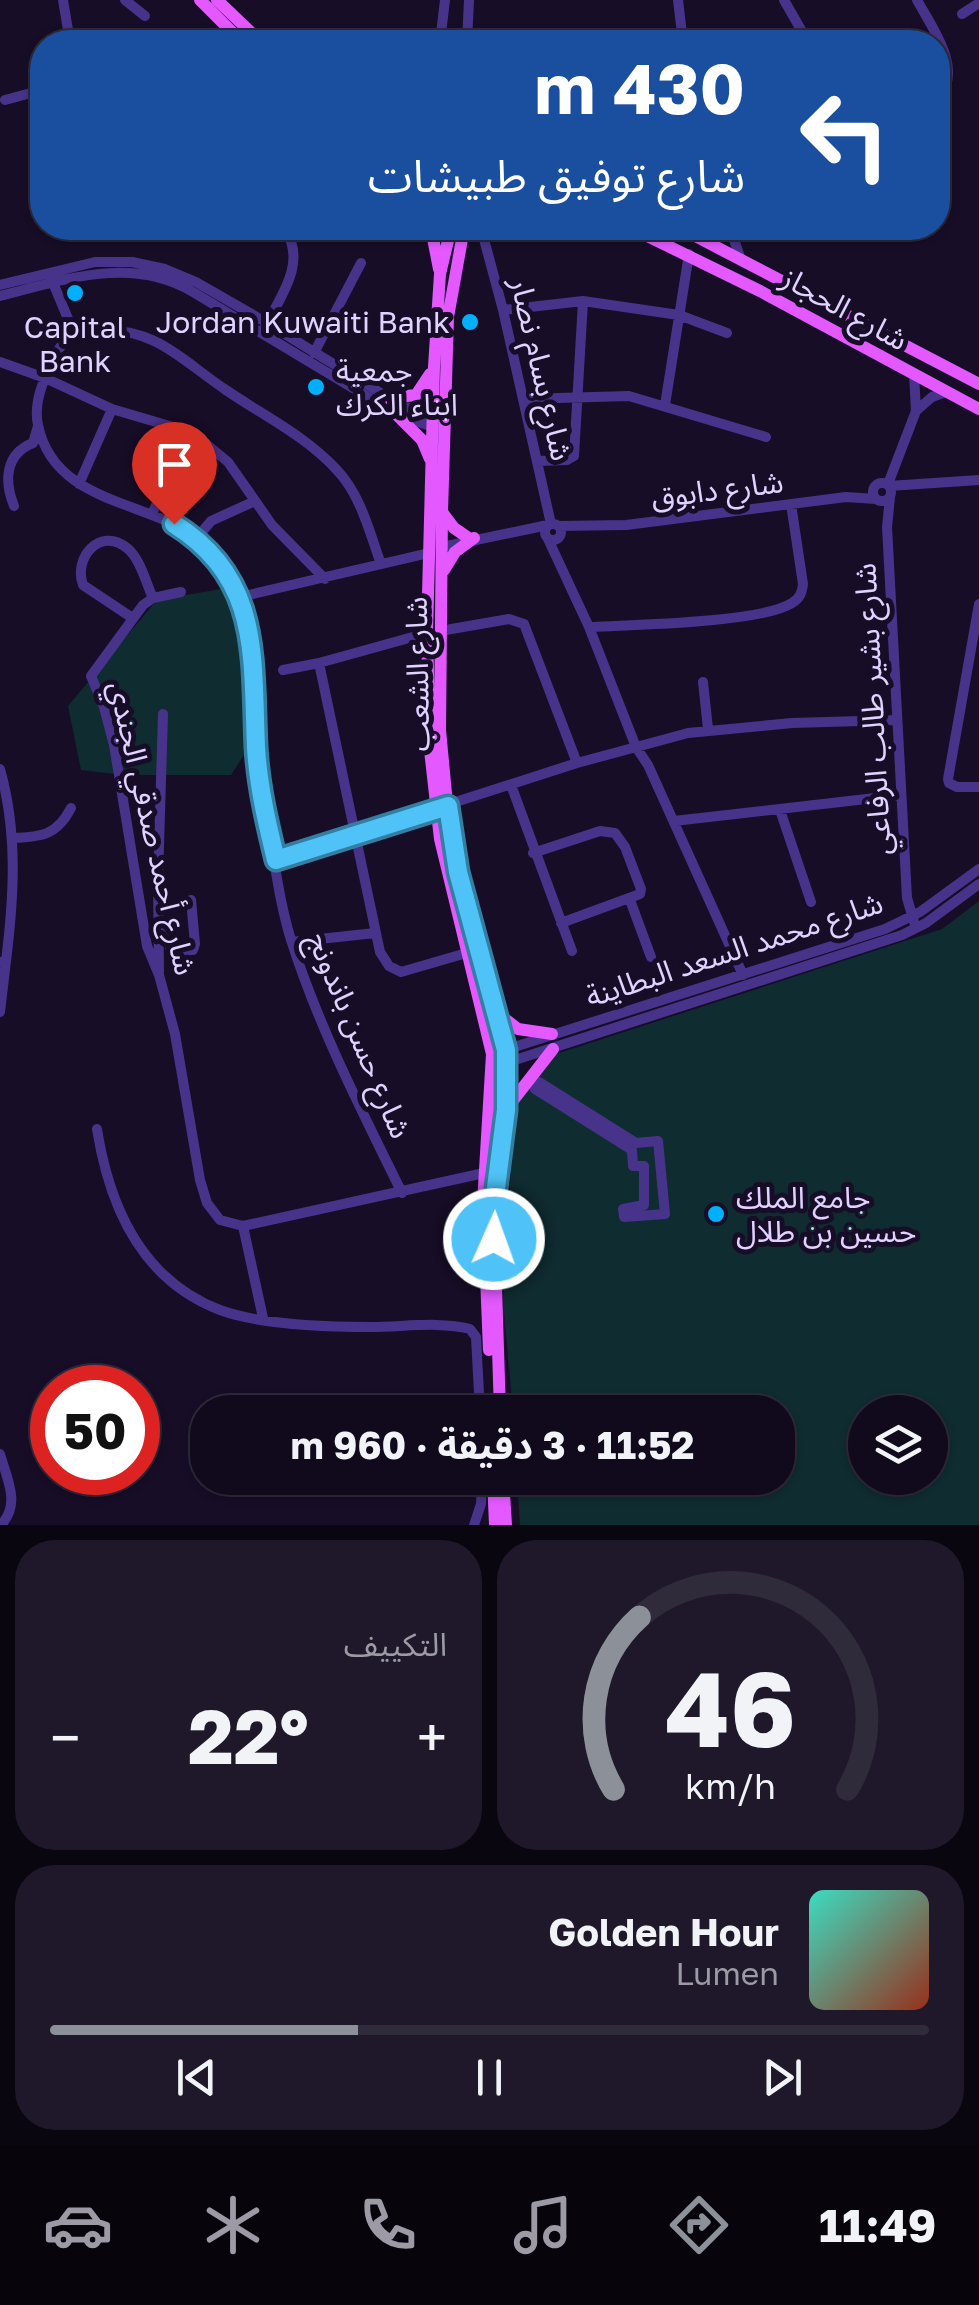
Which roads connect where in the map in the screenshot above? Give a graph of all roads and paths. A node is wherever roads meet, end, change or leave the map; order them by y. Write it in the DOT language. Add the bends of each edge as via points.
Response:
graph roads {
  1 [pos="62,0"];
  2 [pos="125,0"];
  3 [pos="200,0"];
  4 [pos="217,0"];
  5 [pos="444,0"];
  6 [pos="469,0"];
  7 [pos="678,0"];
  8 [pos="784,0"];
  9 [pos="917,0"];
  10 [pos="979,3"];
  11 [pos="962,14"];
  12 [pos="145,16"];
  13 [pos="68,30"];
  14 [pos="230,30"];
  15 [pos="248,30"];
  16 [pos="441,30"];
  17 [pos="468,30"];
  18 [pos="682,30"];
  19 [pos="801,30"];
  20 [pos="932,30"];
  21 [pos="30,93"];
  22 [pos="5,100"];
  23 [pos="290,240"];
  24 [pos="433,240"];
  25 [pos="448,240"];
  26 [pos="461,240"];
  27 [pos="484,240"];
  28 [pos="658,240"];
  29 [pos="706,240"];
  30 [pos="733,240"];
  31 [pos="689,254"];
  32 [pos="740,258"];
  33 [pos="361,263"];
  34 [pos="440,274"];
  35 [pos="51,278"];
  36 [pos="0,285"];
  37 [pos="0,296"];
  38 [pos="583,300"];
  39 [pos="503,310"];
  40 [pos="679,315"];
  41 [pos="264,328"];
  42 [pos="74,332"];
  43 [pos="727,332"];
  44 [pos="314,353"];
  45 [pos="0,362"];
  46 [pos="434,367"];
  47 [pos="914,374"];
  48 [pos="46,378"];
  49 [pos="979,384"];
  50 [pos="946,392"];
  51 [pos="387,398"];
  52 [pos="576,398"];
  53 [pos="524,399"];
  54 [pos="665,405"];
  55 [pos="112,408"];
  56 [pos="979,409"];
  57 [pos="916,411"];
  58 [pos="396,414"];
  59 [pos="438,424"];
  60 [pos="38,425"];
  61 [pos="183,432"];
  62 [pos="766,437"];
  63 [pos="538,461"];
  64 [pos="433,474"];
  65 [pos="979,480"];
  66 [pos="79,484"];
  67 [pos="883,491"];
  68 [pos="254,501"];
  69 [pos="791,504"];
  70 [pos="14,506"];
  71 [pos="442,512"];
  72 [pos="152,514"];
  73 [pos="553,533"];
  74 [pos="197,538"];
  75 [pos="472,539"];
  76 [pos="436,550"];
  77 [pos="381,564"];
  78 [pos="441,577"];
  79 [pos="325,580"];
  80 [pos="182,592"];
  81 [pos="240,597"];
  82 [pos="153,598"];
  83 [pos="979,604"];
  84 [pos="132,617"];
  85 [pos="589,627"];
  86 [pos="434,632"];
  87 [pos="319,663"];
  88 [pos="282,670"];
  89 [pos="702,682"];
  90 [pos="962,705"];
  91 [pos="979,707"];
  92 [pos="164,714"];
  93 [pos="895,720"];
  94 [pos="708,730"];
  95 [pos="636,747"];
  96 [pos="577,764"];
  97 [pos="0,769"];
  98 [pos="511,786"];
  99 [pos="979,787"];
  100 [pos="901,794"];
  101 [pos="71,808"];
  102 [pos="442,808"];
  103 [pos="780,810"];
  104 [pos="674,821"];
  105 [pos="354,836"];
  106 [pos="12,838"];
  107 [pos="534,853"];
  108 [pos="276,860"];
  109 [pos="979,869"];
  110 [pos="979,884"];
  111 [pos="191,900"];
  112 [pos="630,900"];
  113 [pos="811,902"];
  114 [pos="158,919"];
  115 [pos="919,920"];
  116 [pos="561,924"];
  117 [pos="375,933"];
  118 [pos="292,942"];
  119 [pos="572,951"];
  120 [pos="470,952"];
  121 [pos="651,957"];
  122 [pos="3,962"];
  123 [pos="742,973"];
  124 [pos="159,975"];
  125 [pos="747,986"];
  126 [pos="0,1012"];
  127 [pos="497,1013"];
  128 [pos="553,1041"];
  129 [pos="500,1059"];
  130 [pos="539,1082"];
  131 [pos="506,1110"];
  132 [pos="98,1129"];
  133 [pos="484,1173"];
  134 [pos="402,1193"];
  135 [pos="242,1226"];
  136 [pos="264,1318"];
  137 [pos="479,1395"];
  138 [pos="491,1395"];
  139 [pos="500,1395"];
  140 [pos="0,1454"];
  141 [pos="481,1495"];
  142 [pos="498,1495"];
  143 [pos="501,1495"];
  144 [pos="1,1525"];
  145 [pos="474,1525"];
  146 [pos="495,1525"];
  147 [pos="506,1525"];
  1 -- 13 [label="street"];
  2 -- 12 [label="street"];
  3 -- 14 [label="main road"];
  4 -- 15 [label="main road"];
  5 -- 16 [label="street"];
  6 -- 17 [label="street"];
  7 -- 18 [label="street"];
  8 -- 19 [label="street"];
  9 -- 20 [label="street"];
  10 -- 11 [label="street"];
  21 -- 22 [label="street"];
  23 -- 41 [label="street" via="294,263"];
  24 -- 34 [label="main road"];
  25 -- 34 [label="main road, شارع الشعب"];
  26 -- 59 [label="main road, شارع الشعب"];
  27 -- 39 [label="street, شارع بسام نصار"];
  28 -- 31 [label="main road, شارع الحجاز"];
  29 -- 32 [label="main road, شارع الحجاز"];
  30 -- 32 [label="street"];
  31 -- 40 [label="street"];
  31 -- 47 [label="main road, شارع الحجاز"];
  32 -- 49 [label="main road, شارع الحجاز"];
  33 -- 44 [label="street"];
  34 -- 46 [label="main road, شارع الشعب"];
  35 -- 36 [label="street"];
  35 -- 37 [label="street"];
  35 -- 41 [label="street" via="95,262 154,266 196,282"];
  35 -- 42 [label="street"];
  38 -- 39 [label="street"];
  38 -- 40 [label="street"];
  38 -- 52 [label="street"];
  39 -- 53 [label="street, شارع بسام نصار"];
  40 -- 43 [label="street"];
  40 -- 54 [label="street"];
  41 -- 44 [label="street"];
  41 -- 58 [label="street"];
  42 -- 48 [label="street"];
  42 -- 77 [label="street" via="153,338 308,441 350,486"];
  44 -- 51 [label="street"];
  45 -- 48 [label="street"];
  46 -- 51 [label="main road" via="416,396"];
  46 -- 59 [label="main road, شارع الشعب"];
  47 -- 50 [label="main road, شارع الحجاز"];
  47 -- 57 [label="street"];
  48 -- 55 [label="street"];
  48 -- 60 [label="street"];
  50 -- 56 [label="main road, شارع الحجاز"];
  50 -- 57 [label="street"];
  51 -- 59 [label="street"];
  52 -- 53 [label="street"];
  52 -- 54 [label="street" via="622,396"];
  52 -- 63 [label="street" via="574,456"];
  53 -- 63 [label="street, شارع بسام نصار"];
  54 -- 62 [label="street"];
  55 -- 61 [label="street"];
  55 -- 66 [label="street"];
  57 -- 67 [label="street"];
  58 -- 59 [label="street"];
  58 -- 64 [label="main road" via="422,440"];
  59 -- 64 [label="main road, شارع الشعب"];
  59 -- 71 [label="main road, شارع الشعب"];
  60 -- 66 [label="street" via="60,467"];
  60 -- 70 [label="street" via="33,442 13,456 8,489"];
  61 -- 68 [label="street" via="218,452"];
  61 -- 72 [label="street"];
  63 -- 73 [label="street, شارع بسام نصار"];
  64 -- 76 [label="main road, شارع الشعب"];
  65 -- 67 [label="street, شارع دابوق"];
  66 -- 72 [label="street"];
  67 -- 69 [label="street, شارع دابوق"];
  67 -- 93 [label="street, شارع بشير طالب الرفاعي"];
  68 -- 74 [label="street" via="212,521"];
  68 -- 79 [label="street"];
  69 -- 73 [label="street, شارع دابوق"];
  69 -- 85 [label="street" via="803,584 790,605 749,615"];
  71 -- 75 [label="main road"];
  71 -- 76 [label="main road, شارع الشعب"];
  72 -- 74 [label="street"];
  73 -- 75 [label="street, شارع دابوق"];
  73 -- 85 [label="street, شارع بسام نصار"];
  74 -- 81 [label="street"];
  75 -- 76 [label="street, شارع دابوق"];
  75 -- 78 [label="main road"];
  76 -- 77 [label="street, شارع دابوق"];
  76 -- 78 [label="main road, شارع الشعب"];
  76 -- 86 [label="main road, شارع الشعب"];
  77 -- 79 [label="street, شارع دابوق"];
  78 -- 86 [label="main road, شارع الشعب"];
  79 -- 81 [label="street, شارع دابوق"];
  80 -- 82 [label="street"];
  81 -- 108 [label="street, شارع حسن باندونج"];
  82 -- 84 [label="street, شارع أحمد صدقي الجندي"];
  82 -- 84 [label="street" via="126,546 109,540 91,546 81,570 84,586"];
  83 -- 90 [label="street"];
  84 -- 124 [label="street, شارع أحمد صدقي الجندي" via="91,676 111,734 147,946"];
  85 -- 95 [label="street, شارع بسام نصار"];
  86 -- 87 [label="street"];
  86 -- 96 [label="street" via="509,618 524,624"];
  86 -- 102 [label="main road, شارع الشعب"];
  87 -- 88 [label="street"];
  87 -- 105 [label="street"];
  89 -- 94 [label="street"];
  90 -- 91 [label="street"];
  90 -- 99 [label="street" via="948,780"];
  92 -- 114 [label="street"];
  93 -- 94 [label="street"];
  93 -- 100 [label="street, شارع بشير طالب الرفاعي"];
  94 -- 95 [label="street"];
  95 -- 96 [label="street"];
  95 -- 104 [label="street, شارع بسام نصار"];
  96 -- 98 [label="street"];
  97 -- 106 [label="street"];
  98 -- 102 [label="street"];
  98 -- 107 [label="street"];
  100 -- 103 [label="street"];
  100 -- 115 [label="street, شارع بشير طالب الرفاعي" via="907,890"];
  101 -- 106 [label="street" via="54,832"];
  102 -- 105 [label="street"];
  102 -- 120 [label="main road, شارع الشعب" via="448,874"];
  102 -- 127 [label="main road, شارع الشعب"];
  103 -- 104 [label="street"];
  103 -- 113 [label="street"];
  104 -- 123 [label="street, شارع بسام نصار"];
  105 -- 108 [label="street"];
  105 -- 117 [label="street"];
  106 -- 122 [label="street"];
  107 -- 112 [label="street" via="600,831 615,833 641,889"];
  107 -- 116 [label="street"];
  108 -- 118 [label="street, شارع حسن باندونج"];
  109 -- 115 [label="street, شارع محمد السعد البطاينة"];
  110 -- 115 [label="street, شارع محمد السعد البطاينة"];
  111 -- 114 [label="street" via="193,950 172,952"];
  112 -- 116 [label="street"];
  112 -- 121 [label="street"];
  114 -- 124 [label="street"];
  115 -- 123 [label="street, شارع محمد السعد البطاينة"];
  115 -- 125 [label="street, شارع محمد السعد البطاينة"];
  116 -- 119 [label="street"];
  117 -- 118 [label="street"];
  117 -- 120 [label="street" via="383,958 396,971"];
  118 -- 134 [label="street, شارع حسن باندونج" via="318,1014"];
  120 -- 129 [label="main road, شارع الشعب"];
  122 -- 126 [label="street"];
  123 -- 125 [label="street, شارع بسام نصار"];
  123 -- 128 [label="street, شارع محمد السعد البطاينة"];
  124 -- 135 [label="street, شارع أحمد صدقي الجندي" via="200,1180 214,1214"];
  125 -- 128 [label="street, شارع محمد السعد البطاينة"];
  127 -- 128 [label="main road"];
  127 -- 129 [label="main road, شارع الشعب"];
  128 -- 129 [label="street, شارع محمد السعد البطاينة"];
  128 -- 131 [label="main road"];
  129 -- 131 [label="main road, شارع الشعب"];
  129 -- 133 [label="main road, شارع الشعب"];
  130 -- 130 [label="street" via="535,1088 632,1150 634,1166 644,1166 644,1205 624,1208 624,1216 665,1214 658,1140 636,1143"];
  131 -- 139 [label="main road, شارع الشعب" via="494,1208"];
  132 -- 136 [label="street" via="114,1203 144,1252 205,1303"];
  133 -- 134 [label="street"];
  133 -- 138 [label="main road, شارع الشعب"];
  134 -- 135 [label="street"];
  135 -- 136 [label="street"];
  136 -- 137 [label="street" via="470,1329"];
  140 -- 144 [label="street" via="12,1500"];
  141 -- 145 [label="street"];
  142 -- 146 [label="main road"];
  143 -- 147 [label="main road"];
}
